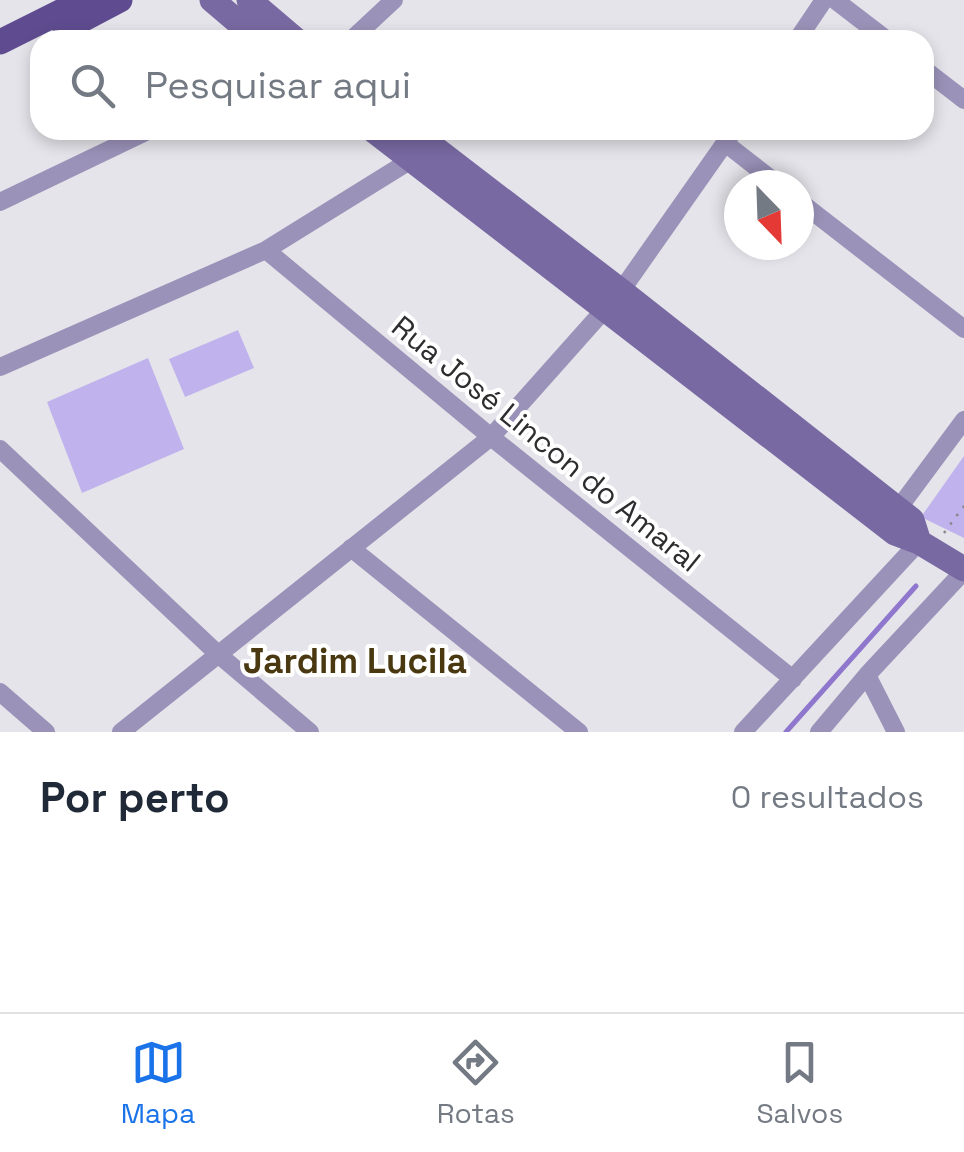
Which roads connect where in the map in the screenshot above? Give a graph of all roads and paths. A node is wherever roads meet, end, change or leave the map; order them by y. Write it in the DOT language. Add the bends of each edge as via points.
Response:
graph roads {
  1 [pos="120,0"];
  2 [pos="212,0"];
  3 [pos="248,0"];
  4 [pos="394,0"];
  5 [pos="824,0"];
  6 [pos="835,0"];
  7 [pos="73,3"];
  8 [pos="62,30"];
  9 [pos="247,30"];
  10 [pos="284,30"];
  11 [pos="362,30"];
  12 [pos="803,30"];
  13 [pos="874,30"];
  14 [pos="0,42"];
  15 [pos="30,46"];
  16 [pos="0,61"];
  17 [pos="934,77"];
  18 [pos="964,100"];
  19 [pos="129,140"];
  20 [pos="386,140"];
  21 [pos="423,140"];
  22 [pos="727,140"];
  23 [pos="734,140"];
  24 [pos="411,160"];
  25 [pos="764,170"];
  26 [pos="0,202"];
  27 [pos="814,213"];
  28 [pos="266,250"];
  29 [pos="613,301"];
  30 [pos="964,330"];
  31 [pos="0,368"];
  32 [pos="964,420"];
  33 [pos="492,437"];
  34 [pos="0,449"];
  35 [pos="964,506"];
  36 [pos="898,509"];
  37 [pos="925,546"];
  38 [pos="351,548"];
  39 [pos="964,570"];
  40 [pos="219,655"];
  41 [pos="867,675"];
  42 [pos="793,678"];
  43 [pos="0,692"];
  44 [pos="46,732"];
  45 [pos="121,732"];
  46 [pos="310,732"];
  47 [pos="579,732"];
  48 [pos="744,732"];
  49 [pos="819,732"];
  50 [pos="896,732"];
  1 -- 8 [label="main road"];
  2 -- 9 [label="main road"];
  3 -- 10 [label="main road"];
  4 -- 11 [label="street"];
  5 -- 12 [label="street"];
  6 -- 13 [label="street"];
  7 -- 14 [label="main road"];
  15 -- 16 [label="main road"];
  17 -- 18 [label="street"];
  19 -- 26 [label="street"];
  20 -- 24 [label="main road"];
  21 -- 29 [label="main road"];
  22 -- 29 [label="street"];
  23 -- 25 [label="street"];
  24 -- 28 [label="street"];
  24 -- 29 [label="main road"];
  27 -- 30 [label="street"];
  28 -- 31 [label="street"];
  28 -- 33 [label="street, Rua José Lincon do Amaral"];
  29 -- 33 [label="street"];
  29 -- 36 [label="main road"];
  29 -- 37 [label="main road" via="896,533"];
  32 -- 36 [label="street"];
  33 -- 38 [label="street"];
  33 -- 42 [label="street, Rua José Lincon do Amaral"];
  34 -- 40 [label="street"];
  35 -- 37 [label="path"];
  36 -- 37 [label="main road"];
  37 -- 39 [label="main road"];
  37 -- 42 [label="street"];
  38 -- 40 [label="street"];
  38 -- 47 [label="street"];
  39 -- 41 [label="street"];
  40 -- 45 [label="street"];
  40 -- 46 [label="street"];
  41 -- 49 [label="street"];
  41 -- 50 [label="street"];
  42 -- 48 [label="street"];
  43 -- 44 [label="street"];
}
